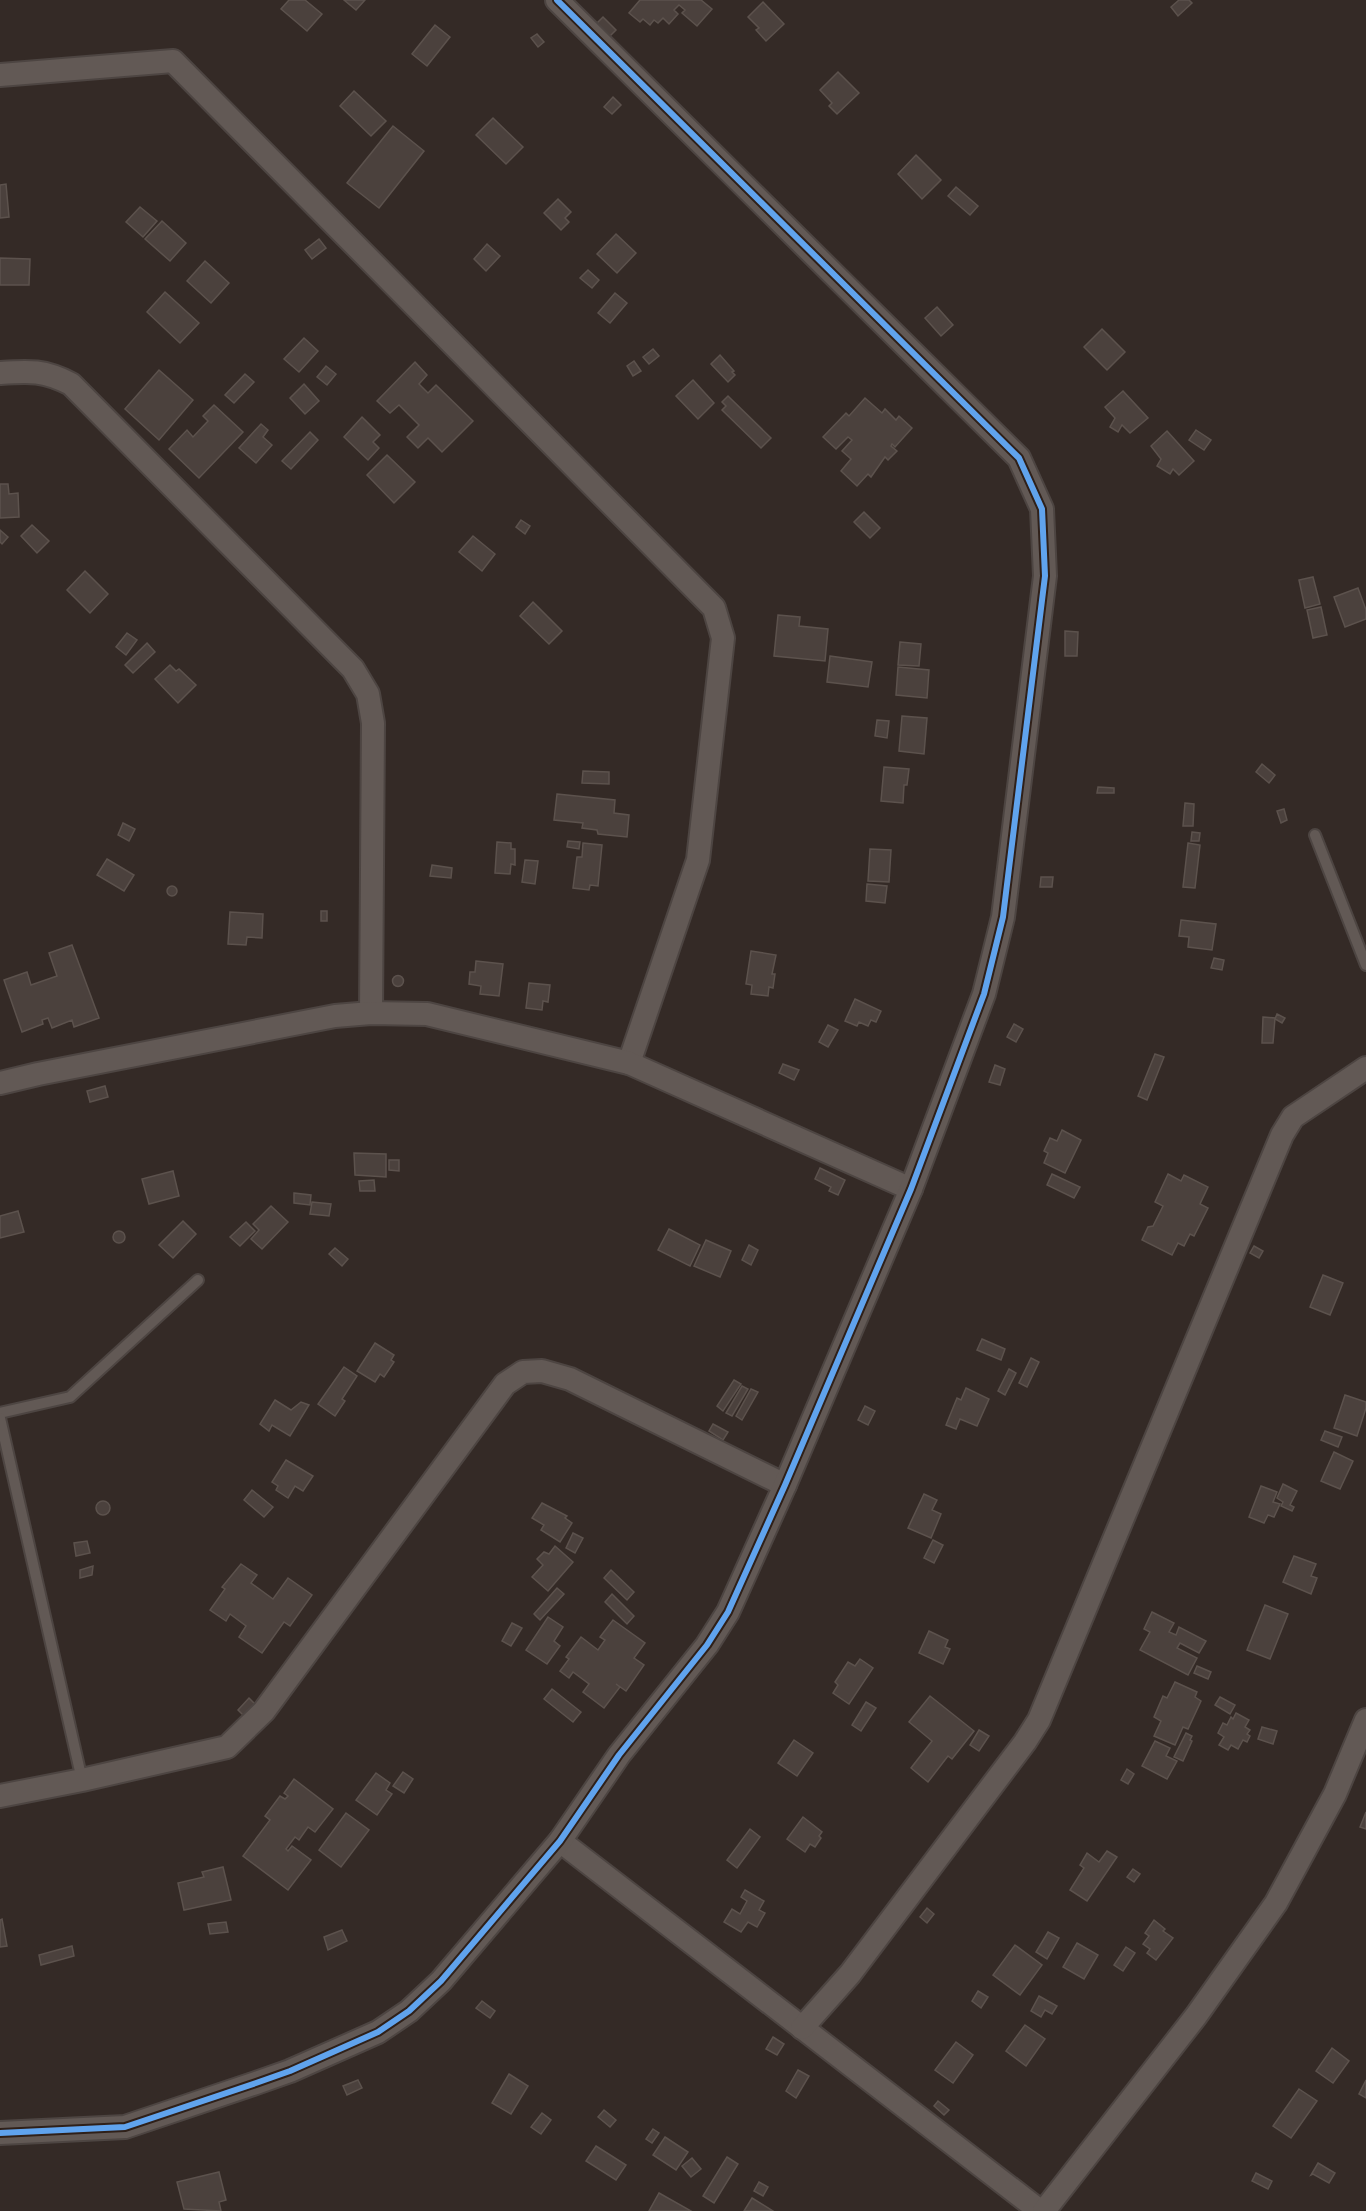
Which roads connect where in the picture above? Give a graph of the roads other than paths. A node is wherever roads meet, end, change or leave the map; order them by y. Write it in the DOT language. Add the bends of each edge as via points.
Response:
graph roads {
  1 [pos="557,0"];
  2 [pos="0,75"];
  3 [pos="0,373"];
  4 [pos="1315,835"];
  5 [pos="1366,965"];
  6 [pos="371,1012"];
  7 [pos="629,1063"];
  8 [pos="1366,1068"];
  9 [pos="0,1083"];
  10 [pos="911,1189"];
  11 [pos="198,1280"];
  12 [pos="0,1416"];
  13 [pos="785,1485"];
  14 [pos="1366,1720"];
  15 [pos="82,1780"];
  16 [pos="0,1796"];
  17 [pos="560,1841"];
  18 [pos="802,2028"];
  19 [pos="0,2133"];
  20 [pos="1042,2211"];
  1 -- 10 [label="street" via="1018,458 1042,509 1045,576 1003,917 984,994"];
  2 -- 7 [label="street" via="173,61 714,608 723,638 698,860"];
  3 -- 6 [label="street" via="52,374 71,384 353,669 368,694 373,723"];
  4 -- 5 [label="lane"];
  6 -- 7 [label="street" via="427,1014"];
  6 -- 9 [label="street"];
  7 -- 10 [label="street"];
  8 -- 18 [label="street" via="1308,1104 1293,1117 1282,1135 1039,1720 889,1924"];
  10 -- 13 [label="street"];
  11 -- 12 [label="lane" via="70,1397"];
  12 -- 15 [label="lane"];
  13 -- 15 [label="street" via="570,1379 542,1371 523,1372 505,1384 264,1711 226,1747"];
  13 -- 17 [label="street" via="728,1612"];
  14 -- 20 [label="street" via="1335,1794 1276,1903 1196,2016"];
  15 -- 16 [label="street"];
  17 -- 18 [label="street"];
  17 -- 19 [label="street" via="441,1981 409,2011 378,2032 290,2071 125,2127"];
  18 -- 20 [label="street"];
}
